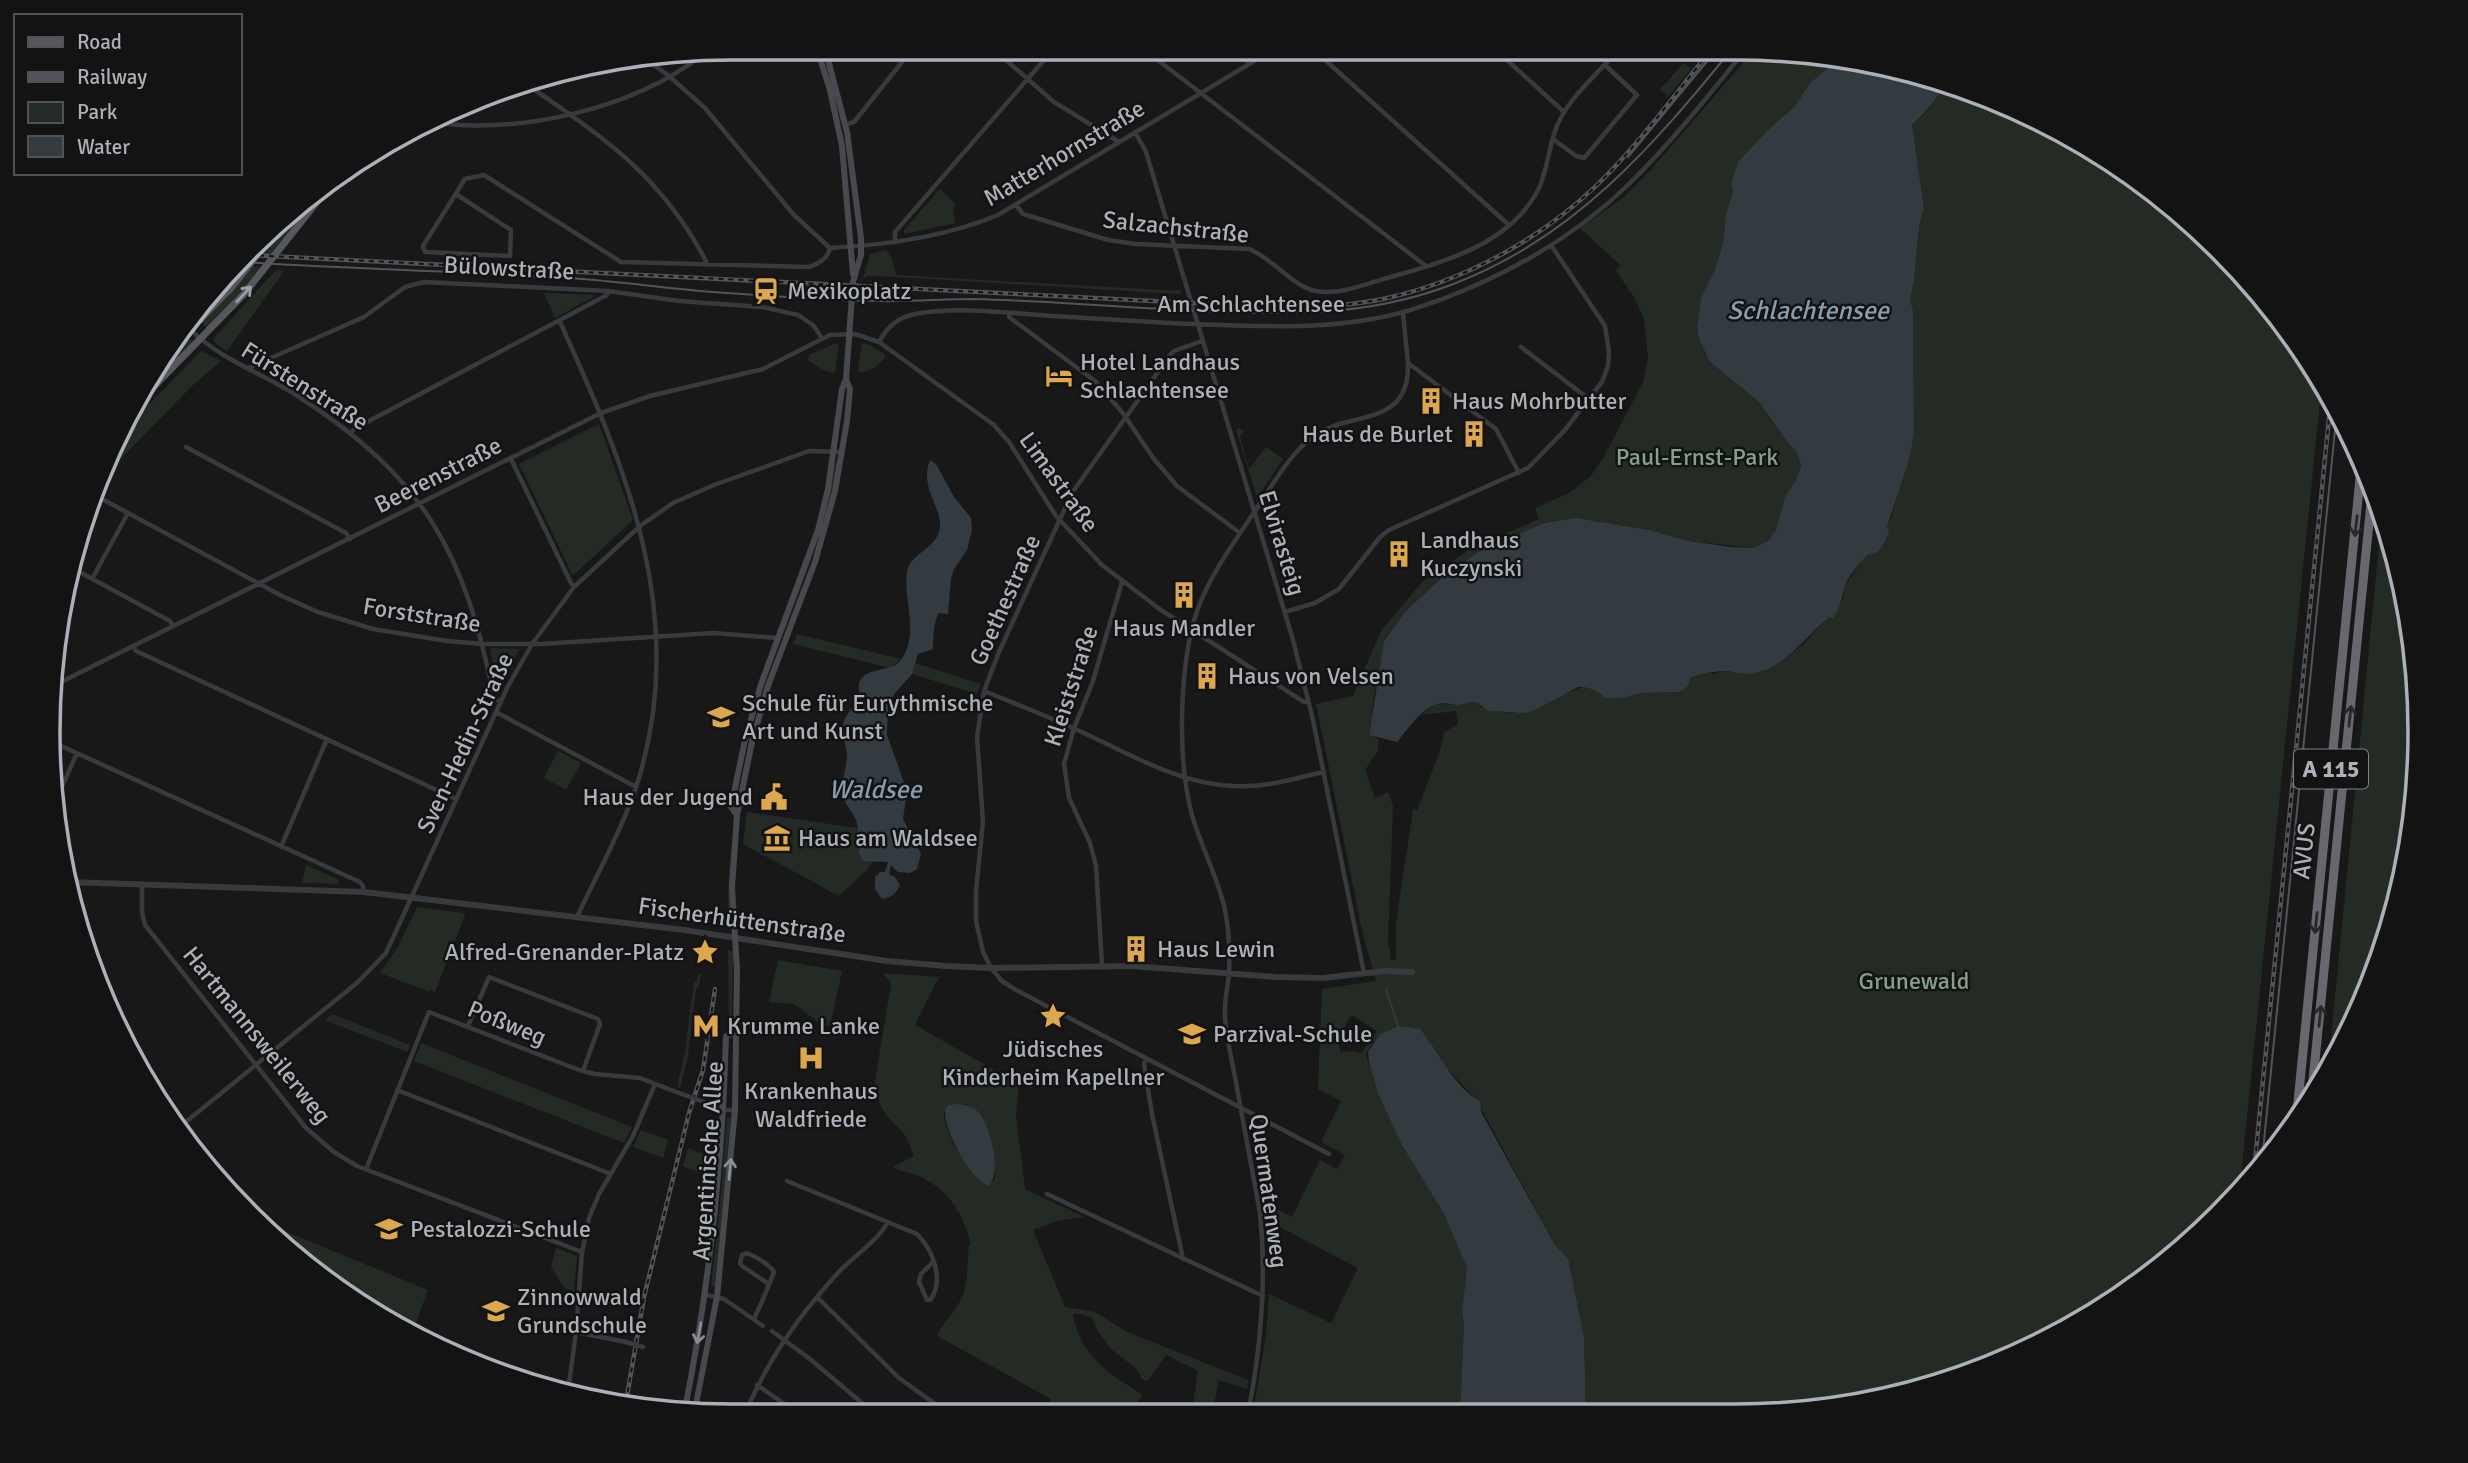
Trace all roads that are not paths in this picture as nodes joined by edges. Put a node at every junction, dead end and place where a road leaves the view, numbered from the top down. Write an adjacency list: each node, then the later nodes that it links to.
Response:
1 (820, 60): 35 (main road)
2 (829, 60): 24 (main road)
3 (904, 60): 24 (street)
4 (1006, 60): 18 (street)
5 (1044, 60): 18 (street)
6 (1158, 60): 20 (street)
7 (1245, 60): 14 (street)
8 (1254, 60): 14 (street, Matterhornstraße)
9 (1325, 60): 31 (street)
10 (1507, 60): 21 (street)
11 (1609, 60): 16 (street, Salzachstraße)
12 (1737, 60): 33 (street, Am Schlachtensee)
13 (693, 61): 17 (street)
14 (1249, 63): 20 (street, Matterhornstraße)
15 (653, 64): 17 (street)
16 (1605, 65): 21 (street, Salzachstraße); 26 (street)
17 (669, 76): 22 (street); 37 (street)
18 (1028, 80): 27 (street); 32 (street)
19 (534, 89): 22 (street)
20 (1200, 93): 25 (street, Matterhornstraße); 40 (street)
21 (1564, 112): 26 (street, Salzachstraße)
22 (570, 114): 23 (street); 39 (street)
23 (447, 123)
24 (845, 125): 34 (main road)
25 (1135, 132): 27 (street, Matterhornstraße); 36 (street, Elvirasteig)
26 (1552, 139): 31 (street, Salzachstraße)
27 (1119, 142): 30 (street, Matterhornstraße)
28 (456, 194): 28 (street); 39 (street)
29 (317, 202): 51 (main road, one-way to 29)
30 (1016, 205): 32 (street, Matterhornstraße); 36 (street, Salzachstraße)
31 (1509, 225): 40 (street, Salzachstraße)
32 (895, 242): 34 (street, Matterhornstraße)
33 (1551, 245): 45 (street, Am Schlachtensee); 58 (street)
34 (861, 246): 35 (street, Matterhornstraße); 41 (main road)
35 (851, 247): 37 (street, Matterhornstraße); 41 (main road)
36 (1173, 247): 40 (street, Salzachstraße); 47 (street, Elvirasteig)
37 (830, 248): 39 (street)
38 (256, 256): 43 (main road)
39 (706, 265)
40 (1427, 267)
41 (854, 278): 49 (main road, Argentinische Allee)
42 (608, 291): 46 (street); 50 (street, Bülowstraße); 56 (street, Bülowstraße)
43 (206, 313)
44 (1009, 313): 47 (street, Am Schlachtensee); 53 (street, Am Schlachtensee); 60 (street)
45 (1403, 313): 47 (street, Am Schlachtensee); 55 (street)
46 (560, 322): 59 (street); 61 (street)
47 (1198, 325): 52 (street, Elvirasteig)
48 (192, 331): 51 (street, Fürstenstraße)
49 (849, 333): 50 (street, Beerenstraße); 53 (street, Limastraße); 63 (main road, Argentinische Allee)
50 (822, 338): 59 (street, Beerenstraße)
51 (200, 339): 56 (street, Fürstenstraße); 57 (main road)
52 (1202, 341): 60 (street, Goethestraße); 70 (street, Elvirasteig)
53 (879, 342): 72 (street, Limastraße)
54 (1521, 347): 58 (street)
55 (1408, 363): 65 (street); 70 (street, Quermatenweg)
56 (248, 368): 61 (street, Fürstenstraße)
57 (158, 382)
58 (1589, 399): 65 (street)
59 (601, 413): 64 (street, Beerenstraße); 73 (street)
60 (1126, 417): 72 (street, Goethestraße); 74 (street)
61 (351, 433): 68 (street, Fürstenstraße)
62 (186, 447): 75 (street)
63 (838, 452): 73 (street, Sven-Hedin-Straße); 85 (main road, Argentinische Allee); 103 (main road, Argentinische Allee)
64 (511, 458): 68 (street, Beerenstraße); 80 (street)
65 (1519, 473): 81 (street)
66 (2360, 481): 124 (highway, AVUS / A 115, one-way to 124)
67 (101, 499): 71 (street, Forststraße)
68 (422, 504): 75 (street, Beerenstraße); 86 (street, Fürstenstraße)
69 (2370, 508): 121 (highway, AVUS / A 115, one-way to 69)
70 (1255, 511): 74 (street, Quermatenweg); 81 (street, Elvirasteig)
71 (128, 513): 77 (street); 79 (street, Forststraße)
72 (1059, 520): 78 (street, Limastraße); 90 (street, Goethestraße)
73 (640, 526): 80 (street, Sven-Hedin-Straße); 84 (street)
74 (1240, 533): 83 (street, Quermatenweg)
75 (350, 539): 79 (street, Beerenstraße)
76 (79, 572): 77 (street)
77 (92, 579): 82 (street)
78 (1122, 582): 83 (street, Limastraße); 94 (street, Kleiststraße)
79 (260, 584): 82 (street, Beerenstraße); 86 (street, Forststraße)
80 (574, 587): 87 (street, Sven-Hedin-Straße)
81 (1285, 612): 91 (street, Elvirasteig)
82 (173, 626): 88 (street, Beerenstraße)
83 (1192, 629): 91 (street, Limastraße); 99 (street, Quermatenweg)
84 (657, 638): 85 (street, Forststraße); 87 (street, Forststraße); 101 (street)
85 (778, 638): 103 (main road, Argentinische Allee)
86 (484, 643): 87 (street, Forststraße); 92 (street, Fürstenstraße)
87 (532, 644): 92 (street, Sven-Hedin-Straße)
88 (133, 646): 89 (street, Beerenstraße); 95 (street)
89 (62, 682)
90 (984, 691): 94 (street); 112 (street, Goethestraße)
91 (1308, 701): 98 (street, Elvirasteig)
92 (500, 702): 93 (street, Sven-Hedin-Straße)
93 (496, 712): 101 (street); 102 (street, Sven-Hedin-Straße)
94 (1074, 729): 99 (street); 111 (street, Kleiststraße)
95 (327, 739): 102 (street); 104 (street)
96 (60, 746): 97 (street)
97 (77, 753): 100 (street); 104 (street)
98 (1323, 772): 99 (street); 115 (street, Elvirasteig)
99 (1187, 778): 113 (street, Quermatenweg)
100 (62, 786)
101 (636, 787): 109 (street)
102 (456, 799): 108 (street, Sven-Hedin-Straße)
103 (737, 815): 110 (main road, Argentinische Allee)
104 (281, 847): 107 (street)
105 (76, 881): 106 (street, Fischerhüttenstraße)
106 (142, 884): 107 (street, Fischerhüttenstraße); 119 (street, Hartmannsweilerweg)
107 (364, 892): 108 (street, Fischerhüttenstraße)
108 (412, 898): 109 (street, Fischerhüttenstraße); 119 (street, Sven-Hedin-Straße)
109 (578, 917): 110 (street, Fischerhüttenstraße)
110 (735, 938): 112 (street, Fischerhüttenstraße); 117 (main road, Argentinische Allee)
111 (1102, 965): 112 (street, Fischerhüttenstraße); 113 (street, Fischerhüttenstraße)
112 (991, 968): 118 (street)
113 (1229, 972): 115 (street, Fischerhüttenstraße); 125 (street, Quermatenweg)
114 (1412, 972): 115 (street, Fischerhüttenstraße)
115 (1364, 973)
116 (468, 1026): 120 (street, Poßweg); 120 (street); 123 (street, Poßweg)
117 (735, 1033): 126 (main road, Argentinische Allee); 127 (main road, Argentinische Allee)
118 (1146, 1059): 125 (street); 136 (street)
119 (256, 1065): 128 (street, Sven-Hedin-Straße); 130 (street, Hartmannsweilerweg)
120 (583, 1071): 122 (street, Poßweg)
121 (2314, 1075)
122 (655, 1084): 126 (street, Poßweg, bridge); 131 (street)
123 (397, 1090): 130 (street, Poßweg); 131 (street)
124 (2299, 1099)
125 (1241, 1108): 129 (street); 140 (street, Quermatenweg)
126 (724, 1110): 127 (street, Poßweg); 139 (main road, Argentinische Allee)
127 (735, 1110): 141 (main road, Argentinische Allee, one-way to 127)
128 (185, 1122)
129 (1329, 1154)
130 (366, 1169): 135 (street, Hartmannsweilerweg)
131 (611, 1174): 135 (street)
132 (787, 1181): 134 (street)
133 (1047, 1194): 136 (street)
134 (888, 1222): 137 (street); 142 (street)
135 (582, 1252): 146 (street)
136 (1183, 1259): 140 (street)
137 (933, 1262): 137 (street)
138 (769, 1284): 138 (street); 143 (street)
139 (706, 1295): 141 (street); 151 (main road, Argentinische Allee, one-way to 151)
140 (1263, 1296): 157 (street, Quermatenweg)
141 (717, 1297): 143 (street); 152 (main road, Argentinische Allee)
142 (817, 1297): 147 (street); 156 (street)
143 (754, 1320): 144 (street)
144 (763, 1325)
145 (772, 1331): 147 (street)
146 (576, 1332): 148 (street, bridge); 149 (street)
147 (784, 1339): 150 (street); 155 (street)
148 (643, 1347)
149 (569, 1384)
150 (757, 1385): 153 (street); 154 (street)
151 (686, 1402)
152 (696, 1402)
153 (749, 1404)
154 (785, 1404)
155 (863, 1404)
156 (935, 1404)
157 (1250, 1404)

